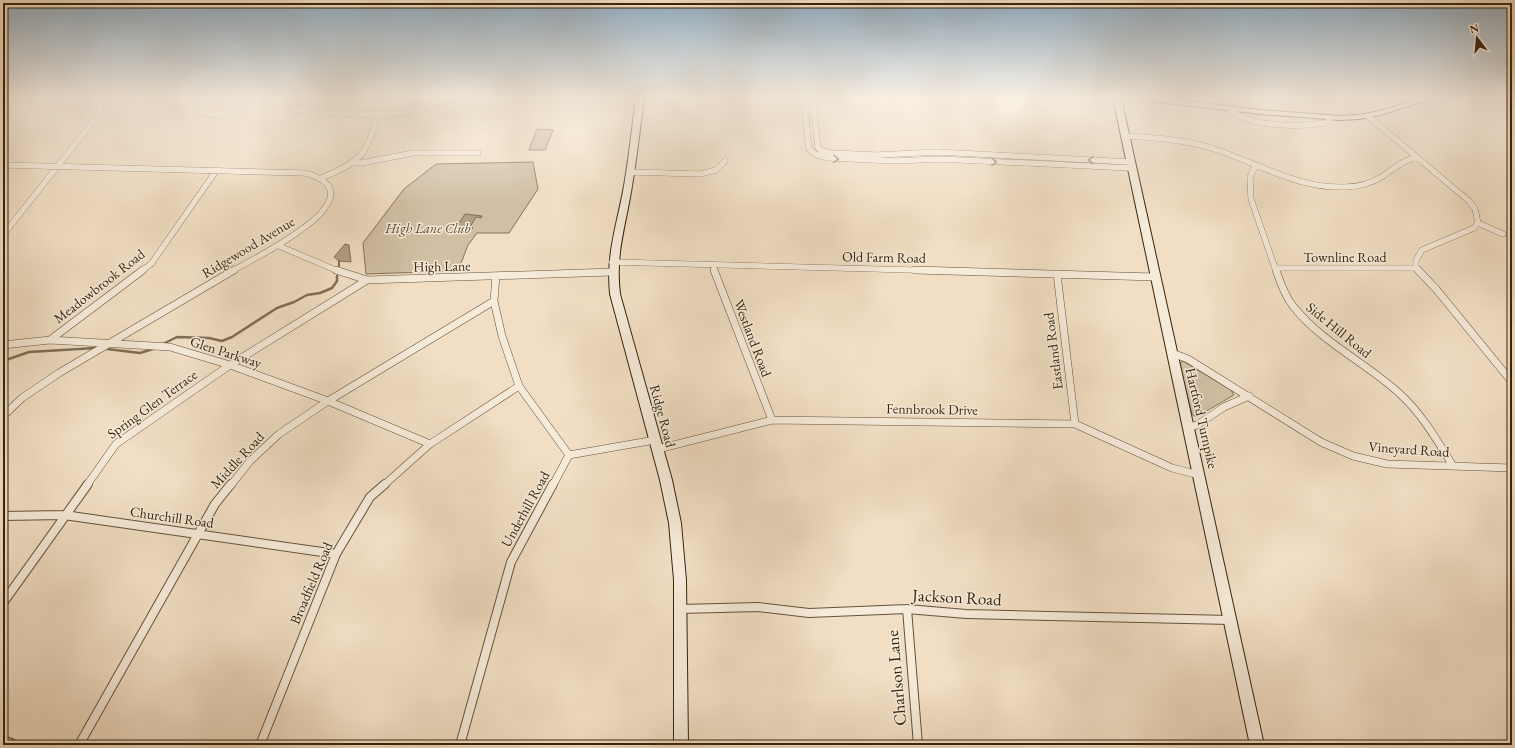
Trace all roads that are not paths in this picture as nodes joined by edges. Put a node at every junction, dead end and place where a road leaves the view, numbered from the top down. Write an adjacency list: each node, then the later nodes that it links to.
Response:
1 (84, 133): 21 (street)
2 (372, 133): 17 (street)
3 (635, 133): 23 (main road, Ridge Road)
4 (807, 133): 11 (street)
5 (815, 133): 11 (street)
6 (1123, 133): 8 (main road, Hartford Turnpike)
7 (1388, 133): 13 (street)
8 (1124, 136): 19 (main road, Hartford Turnpike); 20 (street)
9 (928, 152): 11 (street); 12 (street); 14 (street)
10 (478, 153): 17 (street)
11 (820, 153): 14 (street, one-way to 14)
12 (966, 154): 16 (street); 19 (street, one-way to 12)
13 (1417, 157): 20 (street); 25 (street)
14 (928, 159): 16 (street)
15 (725, 161): 23 (street)
16 (968, 161): 19 (street, one-way to 19)
17 (353, 163): 24 (street)
18 (3, 165): 21 (street)
19 (1130, 165): 35 (main road, Hartford Turnpike)
20 (1256, 165): 31 (street, Side Hill Road)
21 (59, 166): 22 (street); 27 (street)
22 (216, 171): 24 (street); 38 (street, Meadowbrook Road)
23 (630, 172): 30 (main road, Ridge Road)
24 (321, 178): 28 (street, Ridgewood Avenue)
25 (1478, 223): 26 (street); 32 (street)
26 (1503, 234)
27 (3, 235)
28 (279, 246): 36 (street, High Lane); 39 (street, Ridgewood Avenue)
29 (712, 264): 30 (street, Old Farm Road); 33 (street, Old Farm Road); 48 (street, Westland Road)
30 (612, 267): 34 (street, High Lane); 52 (main road, Ridge Road)
31 (1275, 268): 32 (street, Townline Road); 54 (street, Side Hill Road)
32 (1416, 268): 43 (street)
33 (1057, 274): 35 (street, Old Farm Road); 49 (street, Eastland Road)
34 (496, 276): 36 (street, High Lane); 37 (street)
35 (1155, 277): 41 (main road, Hartford Turnpike)
36 (367, 280): 42 (street, Spring Glen Terrace)
37 (494, 301): 44 (street); 46 (street, Middle Road)
38 (50, 340): 39 (street, Glen Parkway); 40 (street, Glen Parkway)
39 (109, 343): 42 (street, Glen Parkway); 47 (street, Ridgewood Avenue)
40 (3, 345)
41 (1172, 353): 45 (street, Vineyard Road); 50 (main road, Hartford Turnpike)
42 (230, 365): 46 (street, Glen Parkway); 57 (street, Spring Glen Terrace)
43 (1512, 382)
44 (519, 386): 51 (street, Broadfield Road); 53 (street)
45 (1249, 396): 50 (street); 54 (street, Vineyard Road)
46 (328, 401): 51 (street, Glen Parkway); 59 (street, Middle Road)
47 (3, 416)
48 (772, 420): 49 (street, Fennbrook Drive); 52 (street, Fennbrook Drive)
49 (1075, 424): 56 (street, Fennbrook Drive)
50 (1189, 427): 56 (main road, Hartford Turnpike)
51 (430, 444): 60 (street, Broadfield Road)
52 (656, 445): 53 (street, Fennbrook Drive); 62 (main road, Ridge Road)
53 (569, 455): 69 (street, Underhill Road)
54 (1453, 466): 55 (street, Vineyard Road)
55 (1512, 468)
56 (1199, 475): 64 (main road, Hartford Turnpike)
57 (64, 515): 58 (street, Churchill Road); 59 (street, Churchill Road); 61 (street, Spring Glen Terrace)
58 (3, 516)
59 (198, 534): 60 (street, Churchill Road); 67 (street, Middle Road)
60 (336, 554): 68 (street, Broadfield Road)
61 (3, 603)
62 (681, 609): 63 (street, Jackson Road); 70 (main road, Ridge Road)
63 (906, 609): 64 (street, Jackson Road); 71 (street, Charlson Lane)
64 (1231, 620): 72 (main road, Hartford Turnpike)
65 (3, 743): 66 (main road)
66 (9, 745)
67 (79, 745)
68 (260, 745)
69 (460, 745)
70 (681, 745)
71 (918, 745)
72 (1257, 745)

